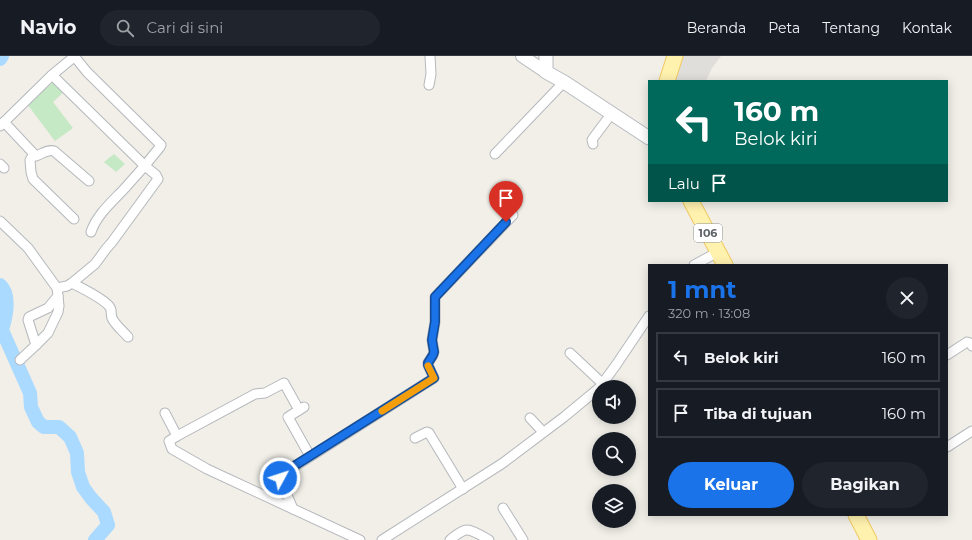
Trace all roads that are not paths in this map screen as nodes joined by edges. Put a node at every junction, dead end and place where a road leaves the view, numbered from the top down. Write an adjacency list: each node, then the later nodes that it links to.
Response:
1 (74, 56): 7 (street); 17 (street)
2 (430, 56): 10 (street)
3 (522, 56): 6 (street)
4 (546, 56): 6 (main road)
5 (675, 56): 8 (main road)
6 (546, 72): 9 (main road)
7 (52, 75): 12 (street); 17 (street)
8 (667, 80)
9 (564, 82): 11 (main road); 16 (street)
10 (429, 86)
11 (612, 113): 13 (main road); 14 (street)
12 (2, 124): 15 (street)
13 (648, 137)
14 (593, 144)
15 (34, 154): 18 (street); 21 (street)
16 (495, 154)
17 (145, 166): 23 (street); 26 (street)
18 (89, 181)
19 (692, 202): 24 (main road, 106)
20 (513, 215): 45 (street)
21 (74, 219)
22 (0, 221): 27 (street)
23 (91, 232)
24 (722, 258): 25 (street)
25 (698, 264)
26 (72, 283): 27 (street); 29 (street)
27 (58, 292): 30 (street); 30 (street)
28 (648, 317): 36 (street)
29 (128, 337)
30 (36, 344): 34 (street)
31 (972, 346): 33 (street)
32 (570, 353): 35 (street)
33 (948, 354)
34 (20, 360)
35 (595, 380)
36 (604, 380)
37 (592, 393): 41 (street)
38 (165, 413): 42 (street)
39 (530, 418): 41 (street)
40 (972, 431): 44 (street)
41 (543, 432): 46 (street)
42 (176, 436): 45 (street); 48 (street)
43 (415, 438): 46 (street)
44 (948, 446)
45 (310, 456): 48 (street)
46 (463, 488): 51 (street)
47 (503, 508): 54 (street)
48 (293, 509): 50 (street)
49 (857, 516): 55 (main road)
50 (360, 540)
51 (382, 540)
52 (450, 540): 53 (street)
53 (489, 540)
54 (523, 540)
55 (869, 540)

